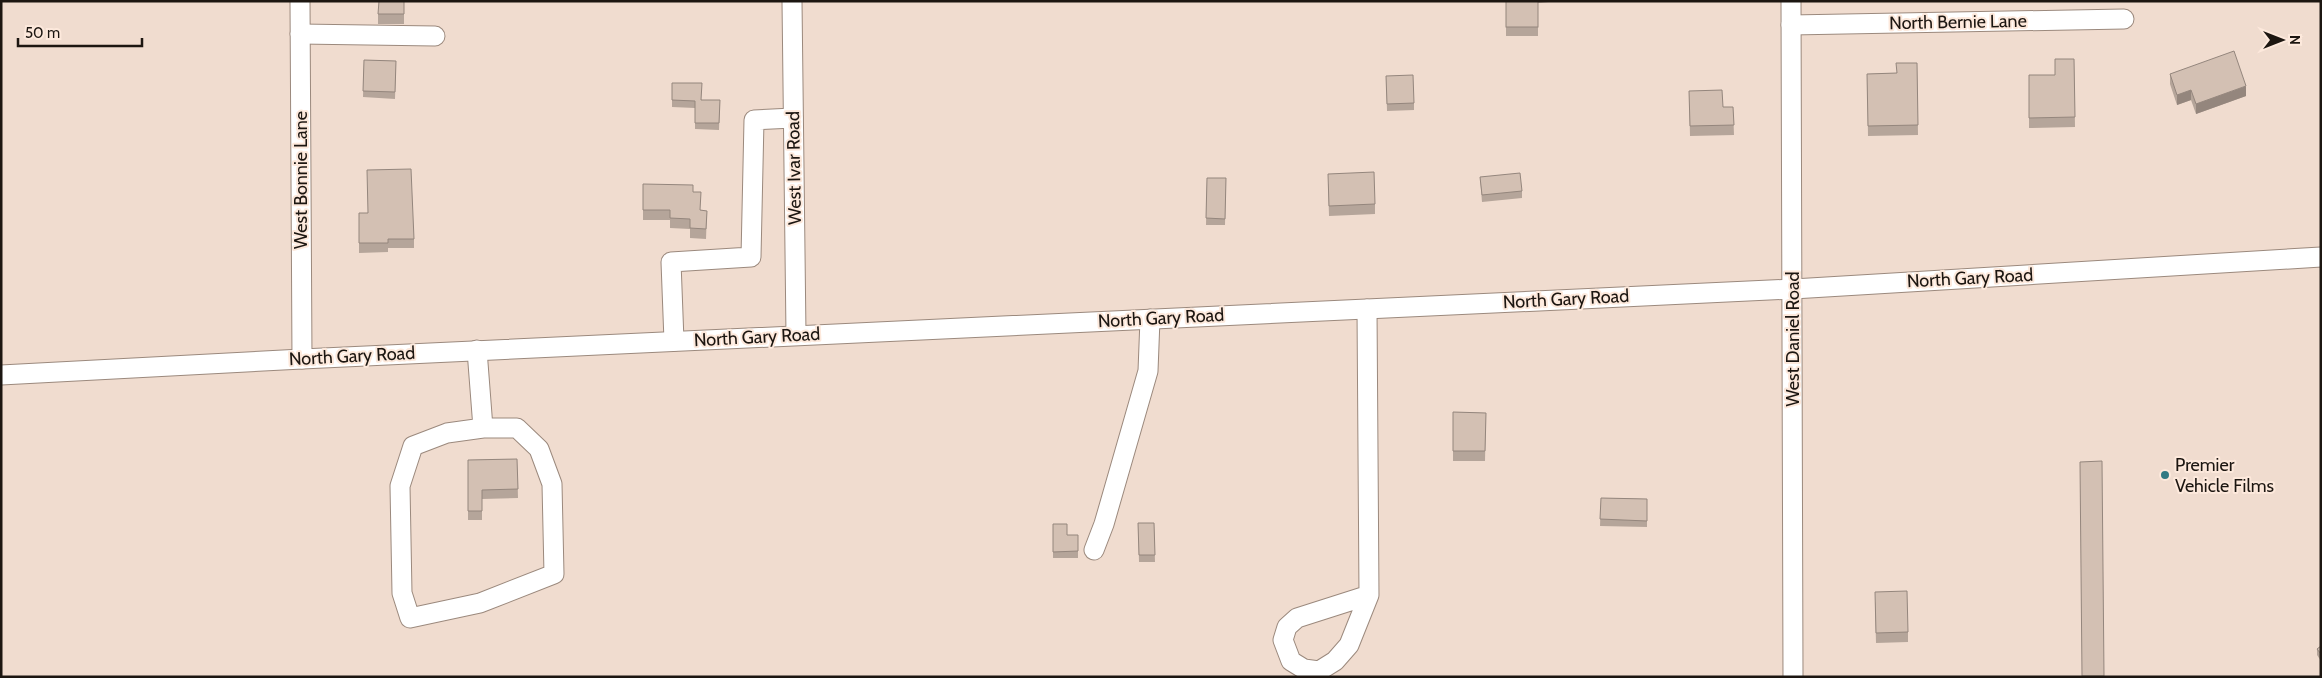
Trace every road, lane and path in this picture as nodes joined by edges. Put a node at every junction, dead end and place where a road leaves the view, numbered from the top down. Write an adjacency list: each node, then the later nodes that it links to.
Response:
1 (300, 1): 6 (street, West Bonnie Lane)
2 (792, 1): 8 (street, West Ivar Road)
3 (1791, 1): 5 (street, West Daniel Road)
4 (2124, 19): 5 (street, North Bernie Lane)
5 (1791, 25): 10 (street, West Daniel Road)
6 (300, 34): 7 (street); 16 (street, West Bonnie Lane)
7 (435, 36)
8 (793, 118): 13 (street, West Ivar Road); 14 (street)
9 (2321, 257): 10 (street, North Gary Road)
10 (1793, 289): 11 (street, North Gary Road); 21 (street, West Daniel Road)
11 (1367, 309): 12 (street, North Gary Road); 20 (street)
12 (1150, 318): 13 (street, North Gary Road); 19 (street)
13 (796, 335): 14 (street, North Gary Road)
14 (674, 341): 15 (street, North Gary Road)
15 (477, 350): 16 (street, North Gary Road); 18 (street)
16 (302, 359): 17 (street, North Gary Road)
17 (1, 375)
18 (483, 428): 18 (street)
19 (1094, 550)
20 (1369, 595): 20 (street)
21 (1793, 677)

